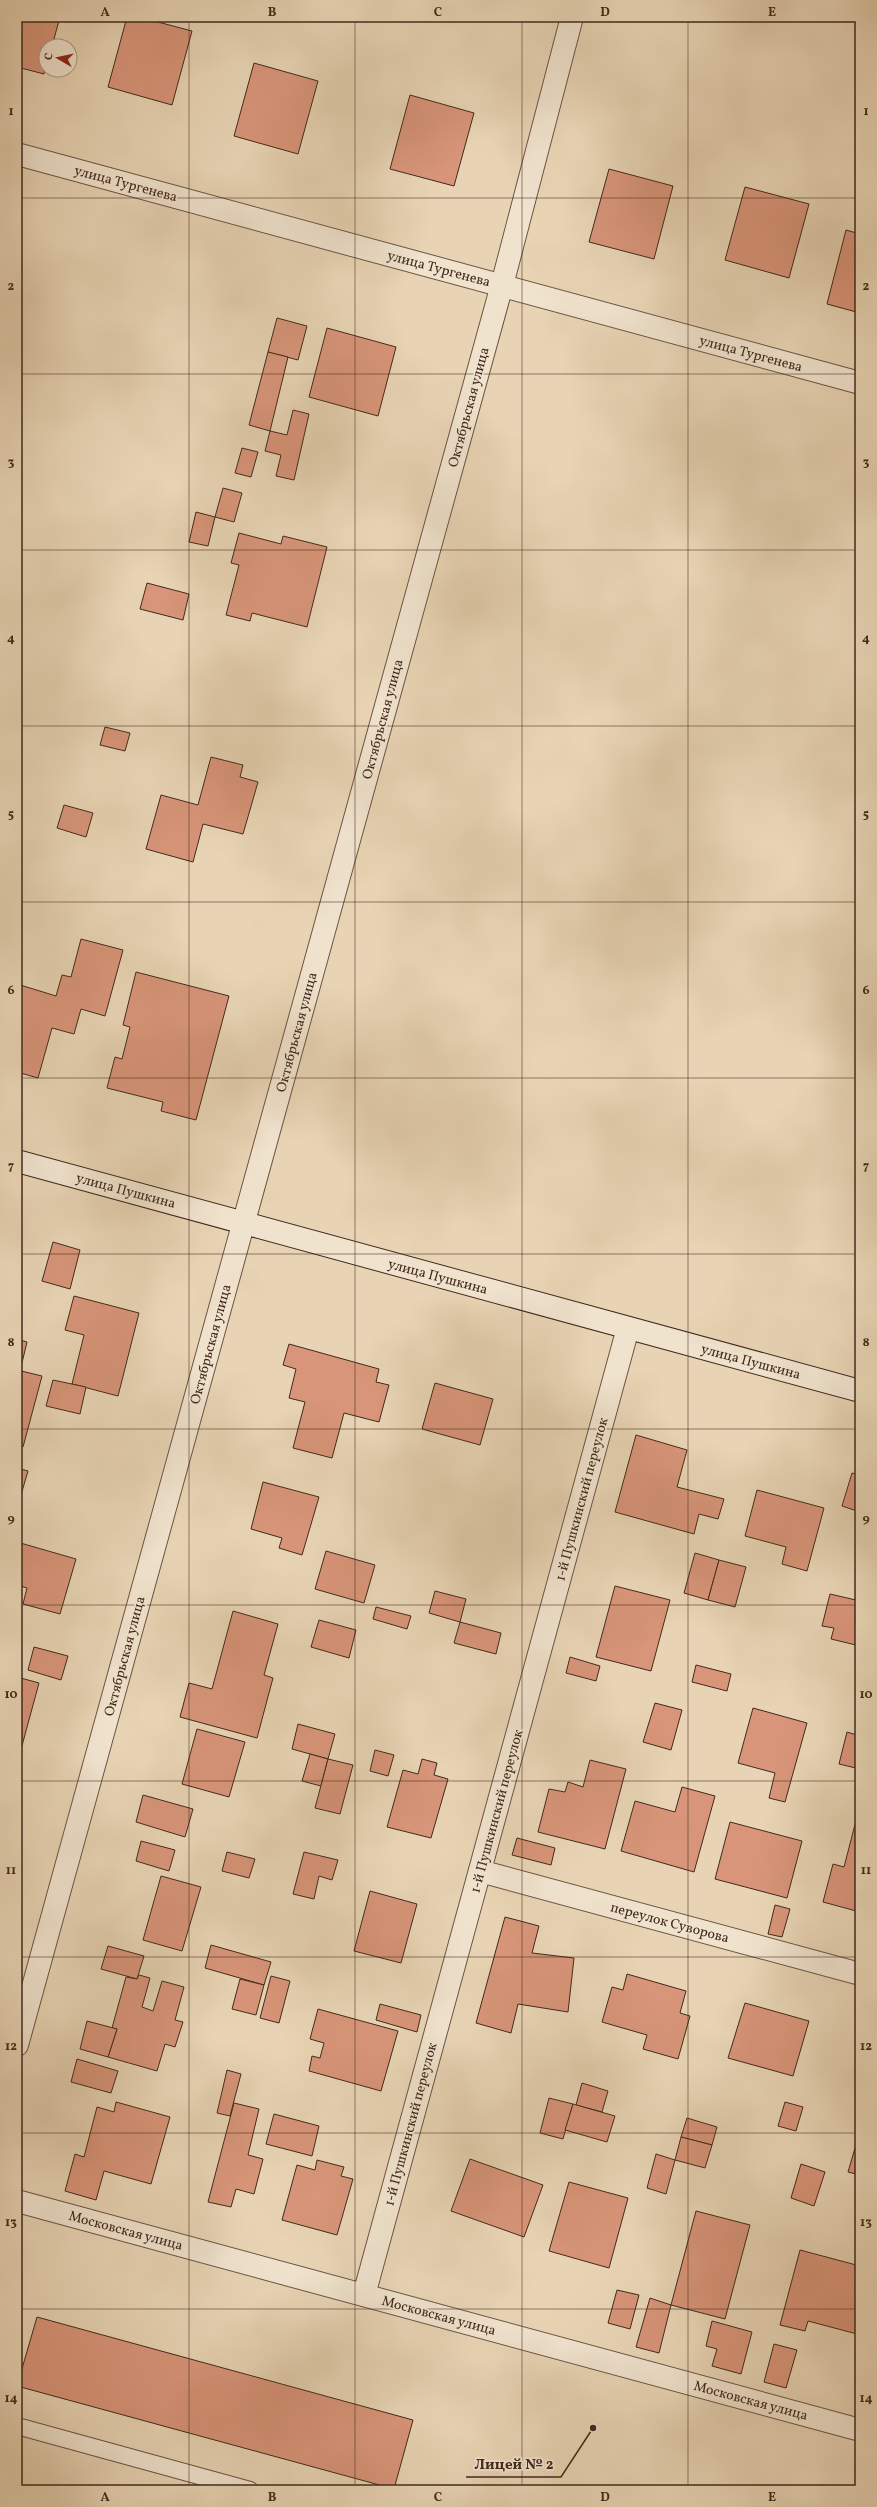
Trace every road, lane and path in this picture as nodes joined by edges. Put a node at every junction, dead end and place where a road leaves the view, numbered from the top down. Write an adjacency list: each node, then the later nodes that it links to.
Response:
1 (572, 17): 3 (street, Октябрьская улица)
2 (17, 154): 3 (street, улица Тургенева)
3 (502, 285): 4 (street, улица Тургенева); 6 (street, Октябрьская улица)
4 (860, 383)
5 (17, 1161): 6 (street, улица Пушкина)
6 (244, 1223): 7 (street, улица Пушкина); 11 (street, Октябрьская улица)
7 (628, 1328): 8 (street, улица Пушкина); 9 (street, 1-й Пушкинский переулок)
8 (860, 1391)
9 (480, 1871): 10 (street, переулок Суворова); 13 (street, 1-й Пушкинский переулок)
10 (860, 1974)
11 (17, 2045)
12 (17, 2200): 13 (street, Московская улица)
13 (364, 2295): 15 (street, Московская улица)
14 (17, 2426): 16 (lane)
15 (860, 2430)
16 (250, 2490)

